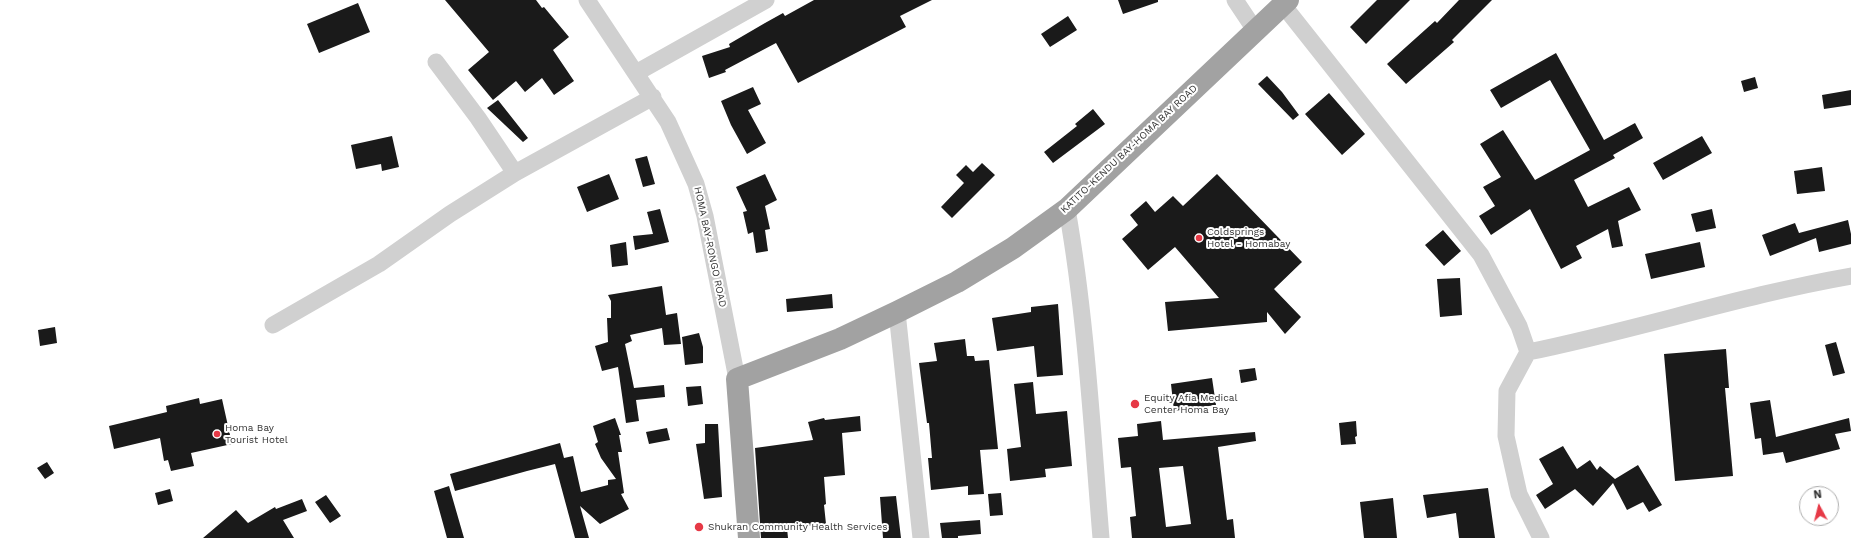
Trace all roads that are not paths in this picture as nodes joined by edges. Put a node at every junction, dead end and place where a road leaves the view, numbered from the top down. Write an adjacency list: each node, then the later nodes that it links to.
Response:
1 (587, 0): 7 (street, HOMA BAY-RONGO ROAD)
2 (766, 0): 7 (street)
3 (1235, 0): 5 (street)
4 (1286, 2): 5 (highway, KATITO-KENDU BAY-HOMA BAY ROAD); 14 (street)
5 (1255, 30): 10 (highway, KATITO-KENDU BAY-HOMA BAY ROAD)
6 (436, 62): 9 (street)
7 (636, 73): 8 (street, HOMA BAY-RONGO ROAD)
8 (654, 97): 9 (street); 15 (street, HOMA BAY-RONGO ROAD)
9 (515, 172): 13 (street)
10 (1066, 209): 12 (highway, KATITO-KENDU BAY-HOMA BAY ROAD); 18 (street)
11 (1851, 276): 14 (street)
12 (897, 312): 15 (highway, KATITO-KENDU BAY-HOMA BAY ROAD); 17 (street)
13 (272, 326)
14 (1528, 352): 19 (street)
15 (737, 379): 16 (highway)
16 (749, 538)
17 (921, 538)
18 (1101, 538)
19 (1541, 538)

